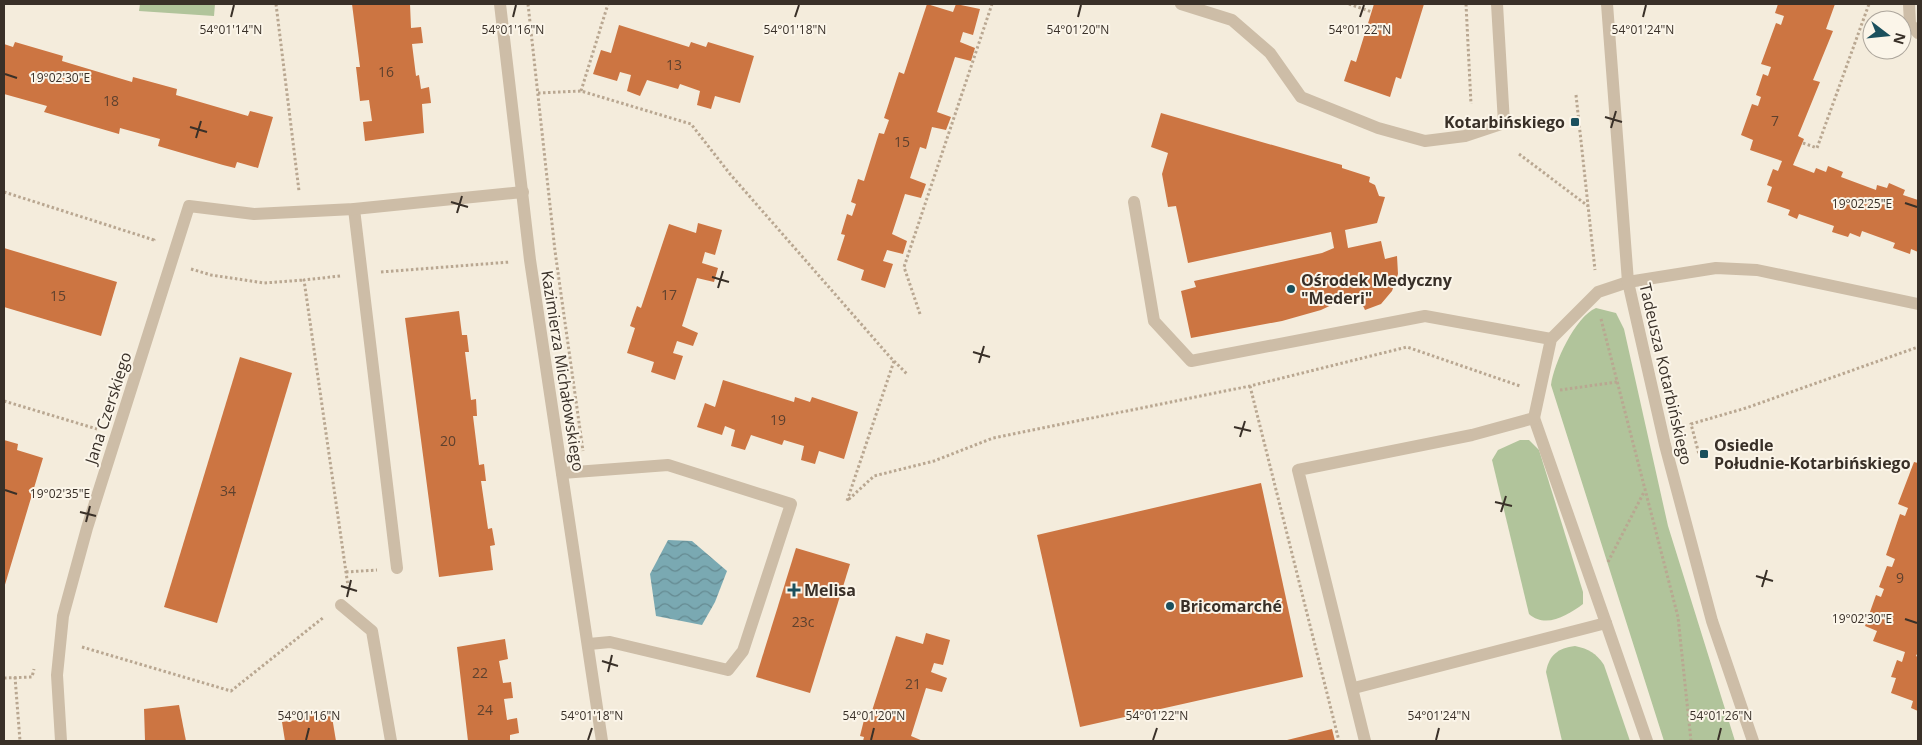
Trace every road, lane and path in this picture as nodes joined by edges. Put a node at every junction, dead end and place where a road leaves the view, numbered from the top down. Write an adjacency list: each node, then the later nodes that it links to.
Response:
1 (276, 4): 25 (path)
2 (500, 4): 21 (street, Kazimierza Michałowskiego)
3 (528, 4): 16 (path)
4 (608, 4): 15 (path)
5 (992, 4): 29 (path)
6 (1181, 4): 9 (street)
7 (1349, 4): 13 (path)
8 (1466, 4): 18 (path)
9 (1497, 4)
10 (1606, 4): 26 (street, Tadeusza Kotarbińskiego)
11 (1869, 4): 19 (path)
12 (1909, 4): 14 (street)
13 (1372, 12)
14 (1918, 33)
15 (581, 91): 16 (path); 32 (path)
16 (538, 93): 41 (path)
17 (1576, 95): 23 (path)
18 (1471, 104)
19 (1803, 143)
20 (1519, 154): 23 (path)
21 (523, 192): 24 (street); 42 (street, Kazimierza Michałowskiego)
22 (1134, 202): 30 (street)
23 (1588, 206): 27 (path)
24 (354, 208): 25 (street); 44 (street)
25 (301, 212): 49 (street, Jana Czerskiego)
26 (1628, 282): 27 (street); 28 (street); 63 (street, Tadeusza Kotarbińskiego)
27 (1598, 292): 30 (street); 34 (path)
28 (1918, 304)
29 (920, 314)
30 (1551, 340): 36 (street)
31 (1918, 347): 40 (path)
32 (894, 361): 33 (path); 35 (path)
33 (908, 375)
34 (1617, 382): 36 (path); 43 (path)
35 (1250, 386): 36 (path); 59 (path)
36 (1540, 393): 38 (street)
37 (4, 401): 39 (path)
38 (1534, 418): 46 (street); 54 (street)
39 (100, 430)
40 (1700, 458)
41 (586, 472): 42 (street); 50 (street)
42 (562, 473): 50 (street, Kazimierza Michałowskiego)
43 (1644, 492): 46 (path); 62 (path)
44 (397, 568): 45 (path)
45 (346, 572)
46 (1594, 588): 48 (street)
47 (341, 605): 49 (path); 57 (street)
48 (1606, 623): 54 (street); 61 (street)
49 (61, 641): 56 (street, Jana Czerskiego)
50 (589, 644): 58 (street, Kazimierza Michałowskiego)
51 (36, 661): 52 (path)
52 (16, 677): 53 (path); 55 (path)
53 (4, 678)
54 (1354, 688): 60 (street)
55 (20, 741)
56 (61, 741)
57 (391, 741)
58 (602, 741)
59 (1338, 741)
60 (1365, 741)
61 (1647, 741)
62 (1691, 741)
63 (1753, 741)

